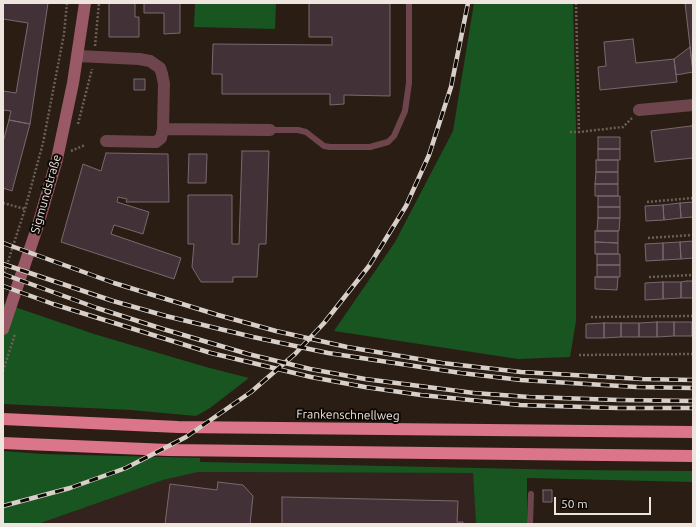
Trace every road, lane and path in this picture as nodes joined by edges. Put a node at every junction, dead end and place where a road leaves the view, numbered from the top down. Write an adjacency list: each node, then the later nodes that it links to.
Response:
1 (67, 3): 20 (path)
2 (85, 3): 7 (main road, Sigmundstraße)
3 (99, 3): 6 (path)
4 (409, 3): 11 (lane)
5 (576, 3): 13 (path)
6 (96, 36)
7 (78, 56): 10 (street); 28 (main road, Sigmundstraße)
8 (693, 105): 9 (street)
9 (639, 110): 13 (path)
10 (163, 129): 11 (street); 14 (street)
11 (270, 130)
12 (570, 132): 13 (path)
13 (579, 132)
14 (106, 142)
15 (85, 145): 16 (path)
16 (71, 151)
17 (693, 198): 18 (path)
18 (647, 202)
19 (3, 203): 20 (path)
20 (25, 209): 24 (path)
21 (693, 236): 22 (path)
22 (648, 238)
23 (693, 276): 25 (path)
24 (3, 277)
25 (649, 277)
26 (693, 316): 27 (path)
27 (591, 317)
28 (3, 329)
29 (693, 354): 30 (path)
30 (579, 355)
31 (3, 419): 32 (highway, Frankenschnellweg)
32 (693, 432)
33 (3, 443): 34 (highway)
34 (693, 456)
35 (531, 494): 36 (lane)
36 (530, 524)

